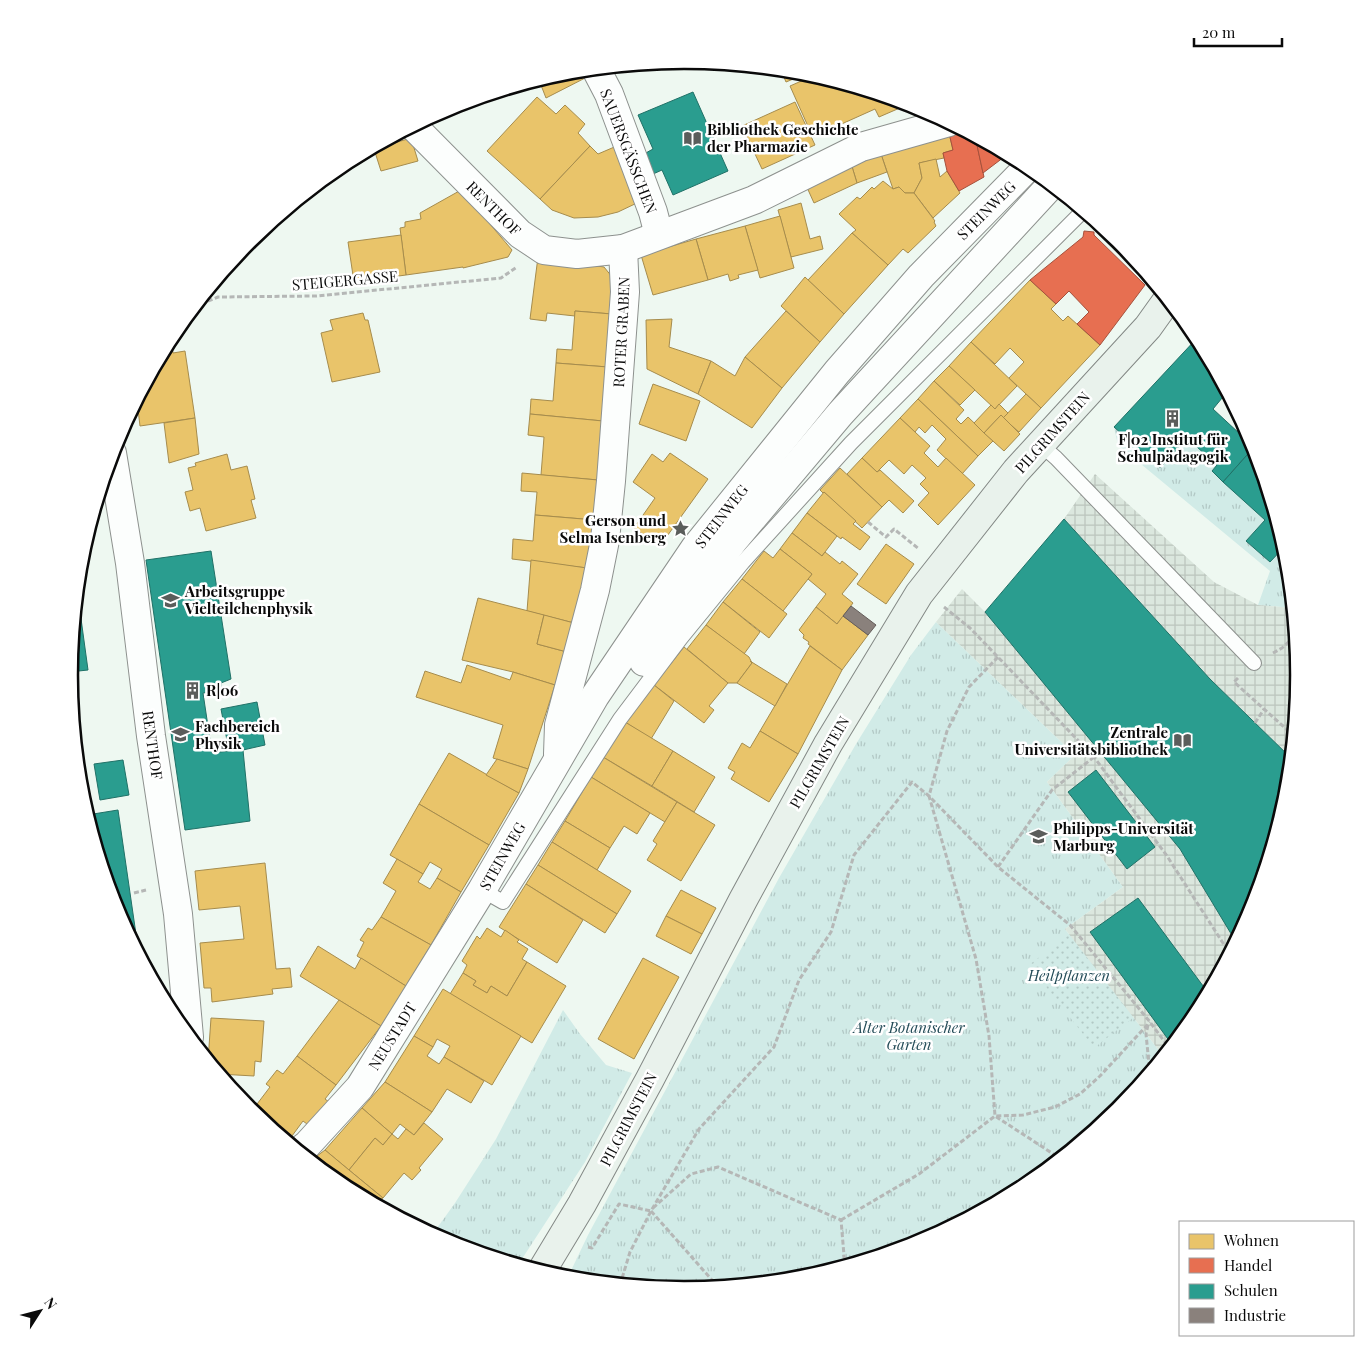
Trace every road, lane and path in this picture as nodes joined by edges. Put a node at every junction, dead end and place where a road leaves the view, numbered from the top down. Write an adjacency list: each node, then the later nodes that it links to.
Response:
1 (599, 75): 7 (street, SAUERSGÄSSCHEN)
2 (939, 125): 7 (street)
3 (417, 130): 8 (street, RENTHOF)
4 (1023, 172): 23 (street, STEINWEG)
5 (1047, 189): 18 (street)
6 (1079, 215): 26 (lane)
7 (659, 235): 8 (street)
8 (623, 249): 23 (street, ROTER GRABEN)
9 (500, 278): 10 (path, STEIGERGASSE)
10 (206, 303)
11 (1164, 304): 12 (main road, PILGRIMSTEIN)
12 (1041, 445): 19 (lane); 39 (main road, PILGRIMSTEIN)
13 (114, 469): 29 (street, RENTHOF)
14 (868, 522): 15 (path)
15 (909, 541)
16 (938, 602): 17 (path)
17 (998, 658): 22 (path); 24 (path)
18 (644, 662)
19 (1254, 662)
20 (1264, 709): 21 (path)
21 (1255, 724)
22 (1094, 757): 25 (path); 27 (path)
23 (557, 760): 26 (street, STEINWEG)
24 (929, 796): 25 (path); 32 (path); 35 (path)
25 (998, 867): 28 (path)
26 (476, 900): 33 (street, NEUSTADT)
27 (1227, 949)
28 (1149, 1023): 30 (path); 31 (path); 32 (path)
29 (188, 1024)
30 (1166, 1045)
31 (1149, 1066)
32 (995, 1116): 34 (path); 36 (path)
33 (303, 1148)
34 (1056, 1156)
35 (651, 1211): 36 (path); 37 (path); 40 (path); 41 (path)
36 (841, 1220): 38 (path)
37 (583, 1244)
38 (845, 1261)
39 (544, 1266)
40 (622, 1279)
41 (713, 1281)

